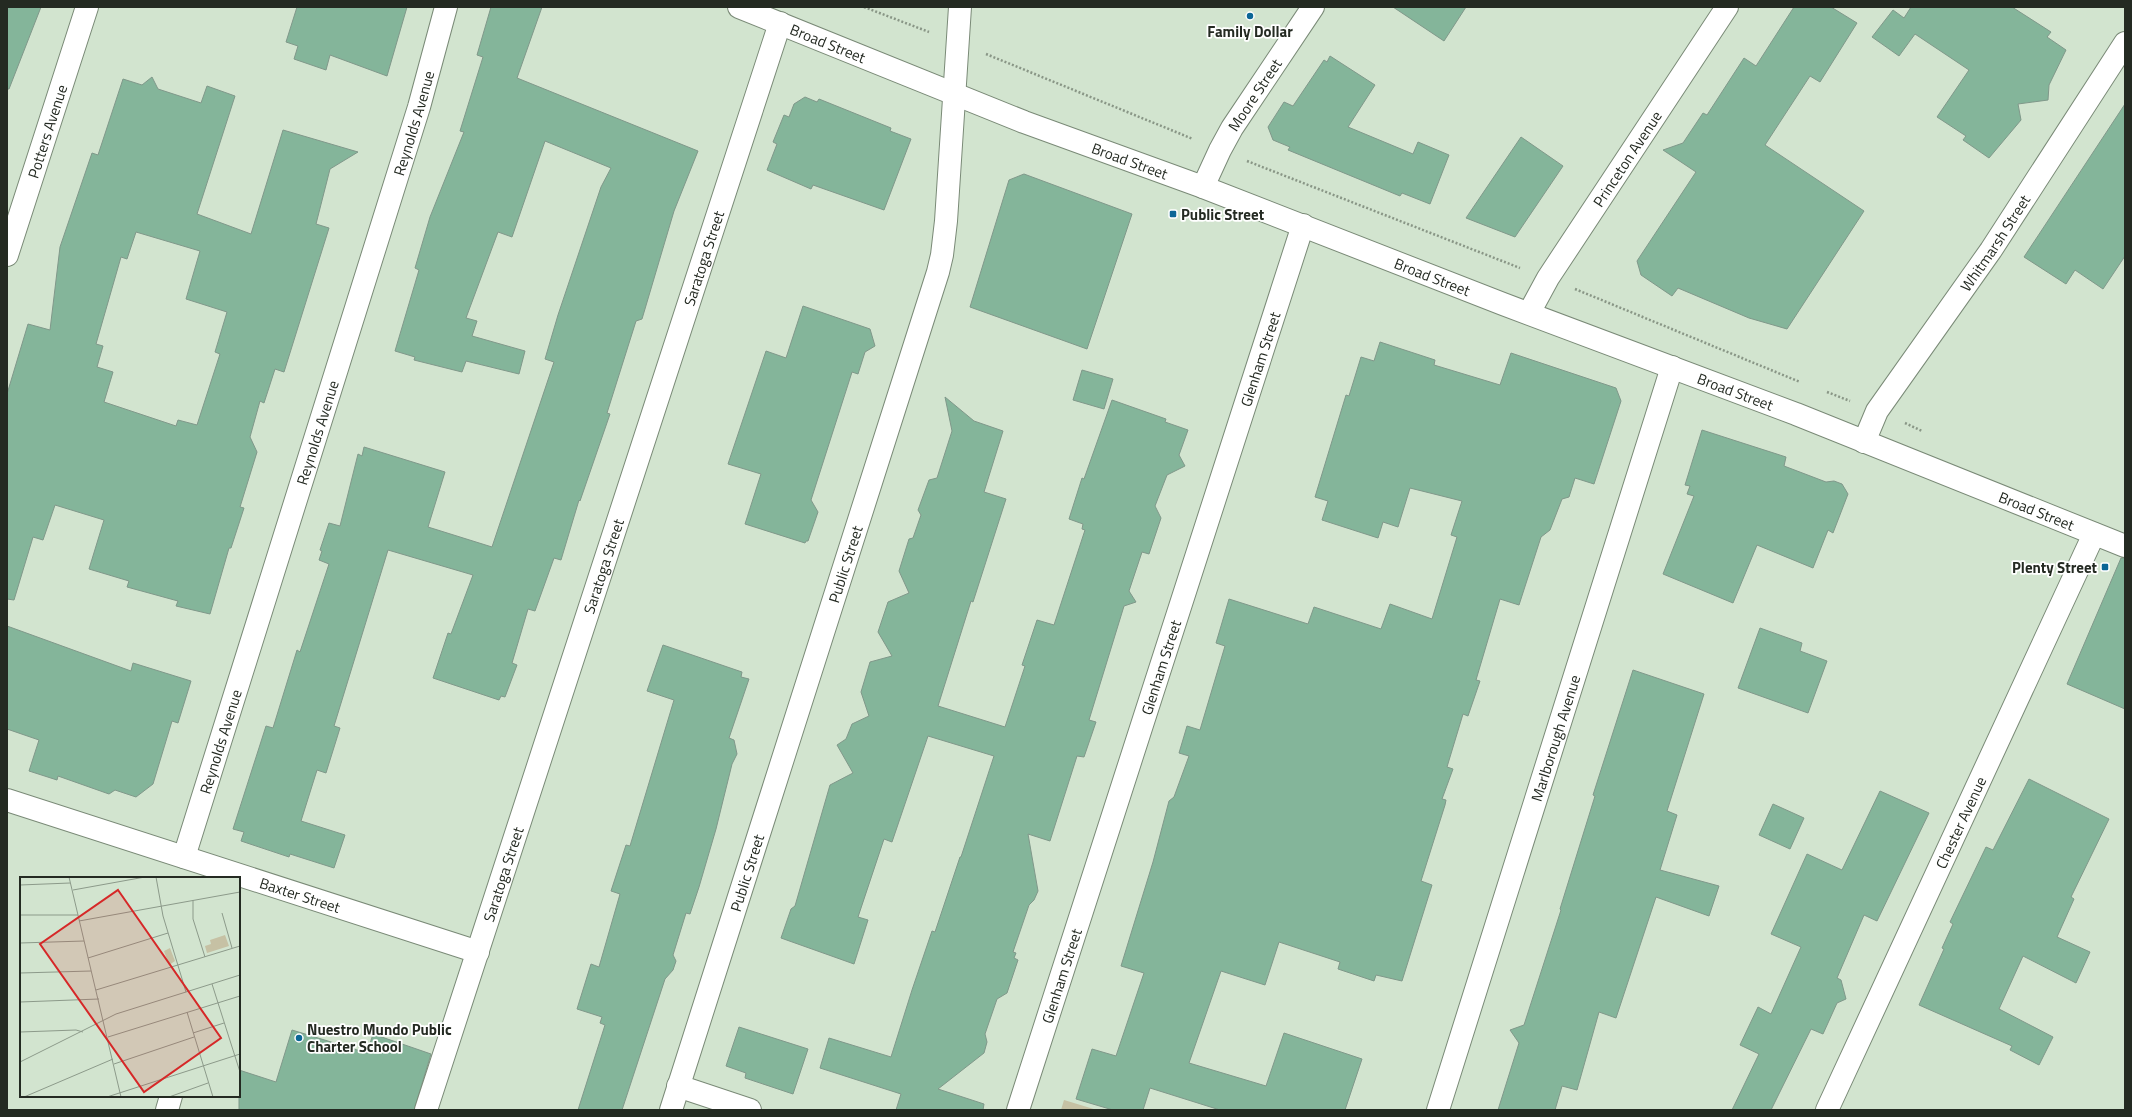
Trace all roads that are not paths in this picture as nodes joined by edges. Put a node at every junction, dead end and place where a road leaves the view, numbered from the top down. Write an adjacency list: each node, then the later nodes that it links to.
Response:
1 (87, 7): 12 (street, Potters Avenue)
2 (446, 7): 19 (street, Reynolds Avenue)
3 (739, 7): 7 (street, Broad Street)
4 (960, 7): 9 (street, Public Street)
5 (1313, 7): 10 (street, Moore Street)
6 (1727, 7): 13 (street, Princeton Avenue)
7 (780, 23): 9 (street, Broad Street); 22 (street, Saratoga Street)
8 (2125, 43): 15 (street, Whitmarsh Street)
9 (955, 94): 10 (street, Broad Street); 23 (street, Public Street)
10 (1203, 187): 11 (street, Broad Street)
11 (1303, 225): 13 (street, Broad Street); 29 (street, Glenham Street)
12 (7, 255)
13 (1529, 313): 14 (street, Broad Street)
14 (1672, 367): 15 (street, Broad Street); 30 (street, Marlborough Avenue)
15 (1864, 442): 16 (street, Broad Street)
16 (2094, 534): 17 (street, Broad Street); 31 (street, Chester Avenue)
17 (2125, 546)
18 (7, 800): 19 (street, Baxter Street)
19 (184, 857): 20 (street, Baxter Street)
20 (237, 877)
21 (240, 878): 22 (street, Baxter Street)
22 (478, 952): 26 (street, Saratoga Street)
23 (678, 1086): 27 (street, Public Street); 28 (street)
24 (171, 1097): 25 (street)
25 (167, 1110)
26 (426, 1110)
27 (671, 1110)
28 (750, 1110)
29 (1018, 1110)
30 (1438, 1110)
31 (1827, 1110)

